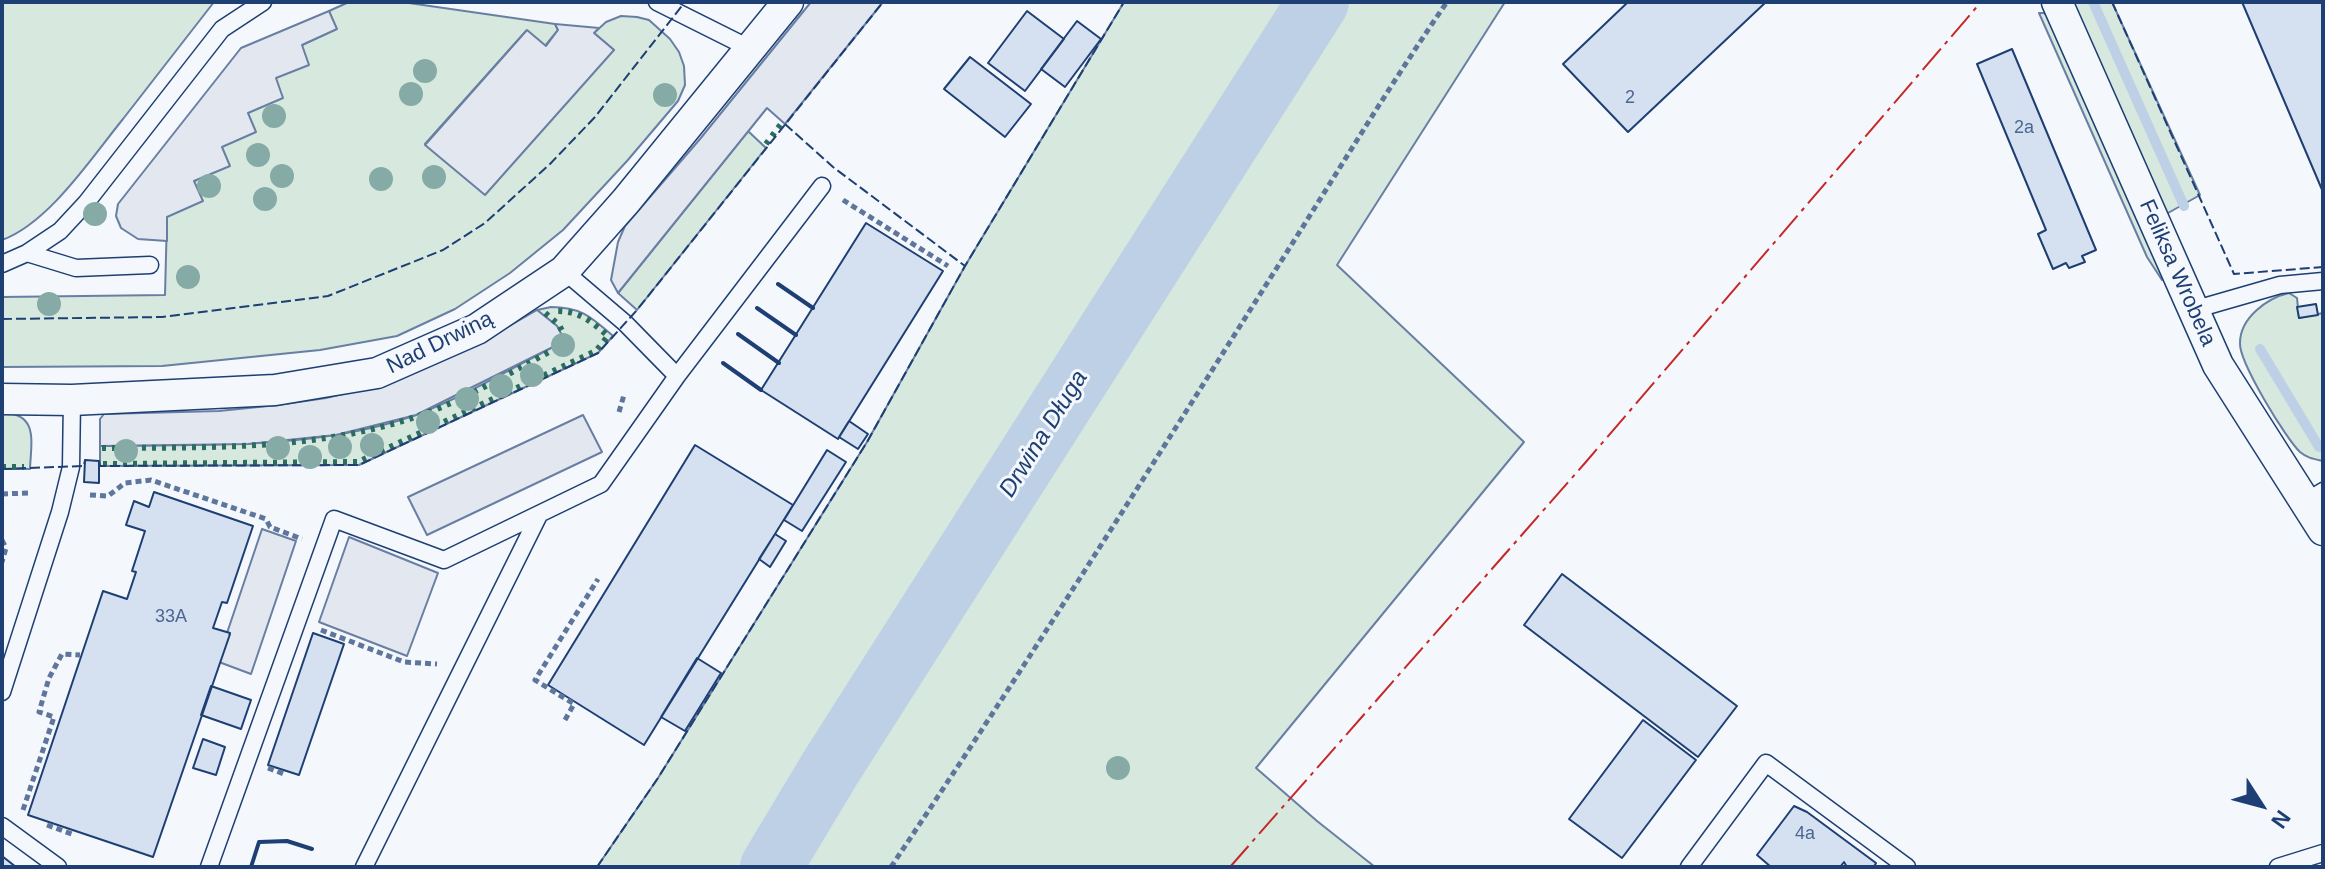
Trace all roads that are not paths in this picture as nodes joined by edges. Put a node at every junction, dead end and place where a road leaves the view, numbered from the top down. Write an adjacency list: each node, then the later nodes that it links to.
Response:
1 (244, 2): 7 (lane)
2 (263, 2): 7 (lane)
3 (657, 2): 6 (lane)
4 (788, 2): 8 (street, Nad Drwiną)
5 (2057, 2): 15 (street, Feliksa Wrobela)
6 (671, 7): 8 (lane)
7 (222, 29): 10 (lane)
8 (751, 49): 13 (street, Nad Drwiną)
9 (822, 186): 16 (lane)
10 (27, 253): 11 (lane); 12 (lane)
11 (2, 264)
12 (150, 265)
13 (564, 271): 16 (lane); 18 (street, Nad Drwiną)
14 (2323, 281): 15 (lane)
15 (2193, 310): 19 (street, Feliksa Wrobela)
16 (677, 376): 20 (lane)
17 (2, 399): 18 (street, Nad Drwiną)
18 (72, 400): 22 (lane)
19 (2314, 497): 21 (street, Feliksa Wrobela)
20 (539, 515): 26 (lane); 27 (lane)
21 (2323, 530)
22 (2, 692)
23 (2, 826): 25 (lane)
24 (2323, 853): 30 (lane)
25 (58, 867)
26 (209, 867)
27 (364, 867)
28 (1689, 867): 29 (lane)
29 (1907, 867)
30 (2278, 867)

